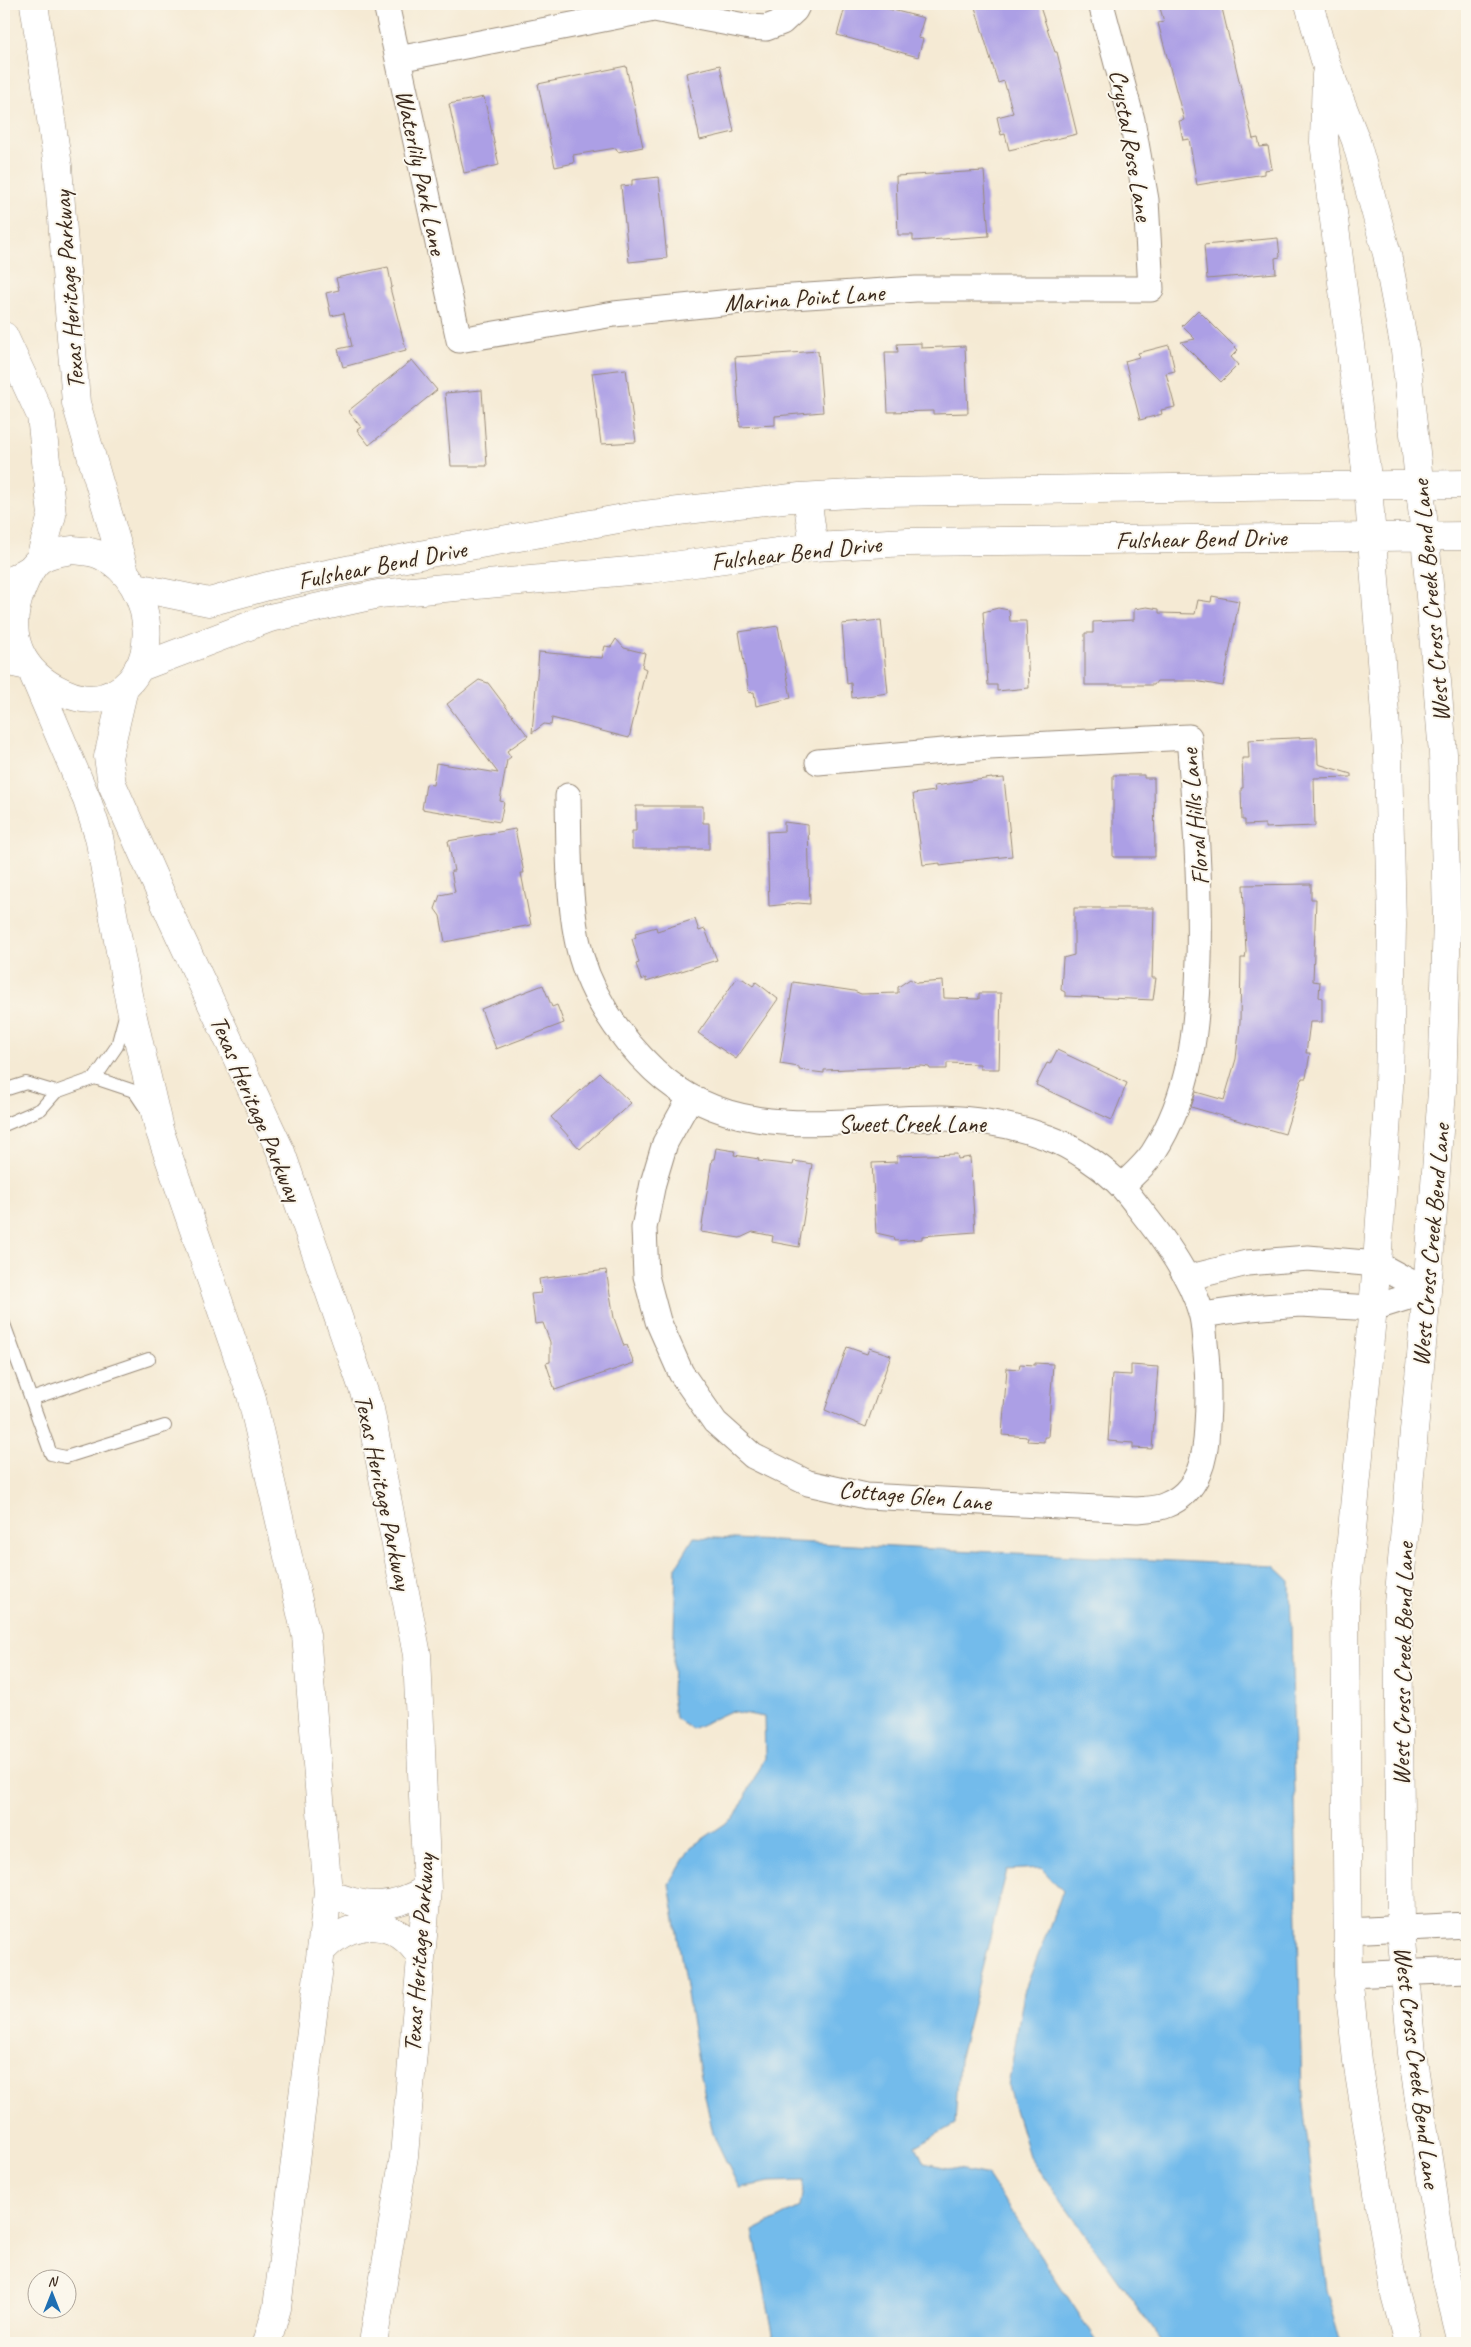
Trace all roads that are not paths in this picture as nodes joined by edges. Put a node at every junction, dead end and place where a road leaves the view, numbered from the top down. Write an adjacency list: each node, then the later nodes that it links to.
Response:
1 (34, 4): 21 (main road, Texas Heritage Parkway)
2 (386, 4): 7 (street, Waterlily Park Lane)
3 (798, 4): 6 (street)
4 (1101, 4): 9 (street, Crystal Rose Lane)
5 (1309, 4): 8 (main road, West Cross Creek Bend Lane)
6 (658, 6): 7 (street)
7 (398, 60): 11 (street, Waterlily Park Lane)
8 (1326, 64): 13 (main road, West Cross Creek Bend Lane); 14 (main road, West Cross Creek Bend Lane)
9 (1150, 289): 11 (street, Marina Point Lane)
10 (4, 336): 20 (main road, Texas Heritage Parkway)
11 (459, 340)
12 (1467, 484): 14 (main road, Fulshear Bend Drive)
13 (1368, 485): 14 (main road, Fulshear Bend Drive); 15 (main road, Fulshear Bend Drive); 16 (main road, West Cross Creek Bend Lane)
14 (1420, 485): 17 (main road, West Cross Creek Bend Lane)
15 (807, 497): 19 (main road); 21 (main road, Fulshear Bend Drive)
16 (1372, 536): 17 (main road, Fulshear Bend Drive); 19 (main road, Fulshear Bend Drive); 35 (main road, West Cross Creek Bend Lane)
17 (1425, 536): 18 (main road, Fulshear Bend Drive); 37 (main road, West Cross Creek Bend Lane)
18 (1467, 536)
19 (814, 547): 24 (main road, Fulshear Bend Drive)
20 (34, 564): 21 (main road); 22 (main road); 23 (main road)
21 (131, 580): 24 (main road)
22 (4, 585)
23 (22, 667): 24 (main road); 27 (main road)
24 (131, 678): 46 (main road, Texas Heritage Parkway)
25 (818, 762): 34 (street, Floral Hills Lane)
26 (568, 796): 31 (street, Sweet Creek Lane)
27 (129, 1000): 28 (lane); 33 (main road)
28 (95, 1078): 30 (lane); 33 (lane)
29 (4, 1090): 30 (lane)
30 (56, 1092): 32 (lane)
31 (690, 1098): 34 (street, Sweet Creek Lane); 45 (street, Cottage Glen Lane)
32 (4, 1124)
33 (159, 1129): 47 (main road)
34 (1122, 1186): 36 (street, Sweet Creek Lane)
35 (1377, 1264): 36 (street); 37 (street); 38 (main road, West Cross Creek Bend Lane)
36 (1187, 1278): 39 (street, Sweet Creek Lane)
37 (1427, 1291): 38 (street); 49 (main road, West Cross Creek Bend Lane)
38 (1373, 1308): 39 (street); 50 (main road, West Cross Creek Bend Lane)
39 (1202, 1315): 45 (street, Sweet Creek Lane)
40 (4, 1324): 41 (lane)
41 (9, 1354): 43 (lane)
42 (149, 1358): 43 (lane)
43 (31, 1399): 44 (lane)
44 (165, 1426)
45 (1182, 1497)
46 (427, 1889): 47 (main road); 52 (main road, Texas Heritage Parkway)
47 (328, 1893): 51 (main road)
48 (1467, 1925): 49 (street)
49 (1401, 1929): 50 (street); 54 (main road, West Cross Creek Bend Lane)
50 (1347, 1931): 55 (main road, West Cross Creek Bend Lane)
51 (323, 1949): 52 (main road); 56 (main road)
52 (420, 1956): 57 (main road, Texas Heritage Parkway)
53 (1467, 1970): 54 (street)
54 (1403, 1972): 55 (street); 59 (main road, West Cross Creek Bend Lane)
55 (1348, 1975): 58 (main road, West Cross Creek Bend Lane)
56 (267, 2343)
57 (373, 2343)
58 (1408, 2343)
59 (1462, 2343)

